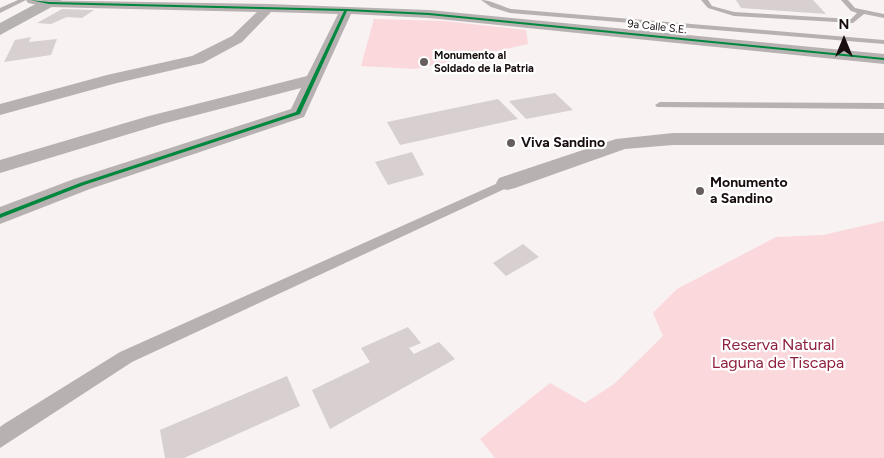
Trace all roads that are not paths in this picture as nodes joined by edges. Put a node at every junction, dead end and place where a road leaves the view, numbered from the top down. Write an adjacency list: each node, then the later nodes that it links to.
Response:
1 (23, 0): 10 (lane)
2 (32, 0): 6 (street, 9a Calle S.E.)
3 (484, 0): 16 (lane)
4 (704, 0): 11 (lane)
5 (844, 0): 11 (lane)
6 (51, 1): 8 (street, 9a Calle S.E.); 13 (highway)
7 (431, 7): 9 (street, 9a Calle S.E.); 17 (street, 9a Calle S.E.)
8 (268, 8): 9 (street, 9a Calle S.E.); 21 (street)
9 (346, 10): 18 (street)
10 (0, 11)
11 (862, 12): 12 (lane)
12 (884, 16)
13 (17, 21): 14 (lane); 15 (highway)
14 (0, 24)
15 (0, 30)
16 (884, 42)
17 (884, 59)
18 (314, 80): 23 (street); 25 (street)
19 (660, 105): 20 (lane)
20 (884, 106)
21 (0, 110)
22 (884, 139): 24 (street)
23 (0, 167)
24 (507, 183): 26 (lane)
25 (0, 216)
26 (0, 439)

